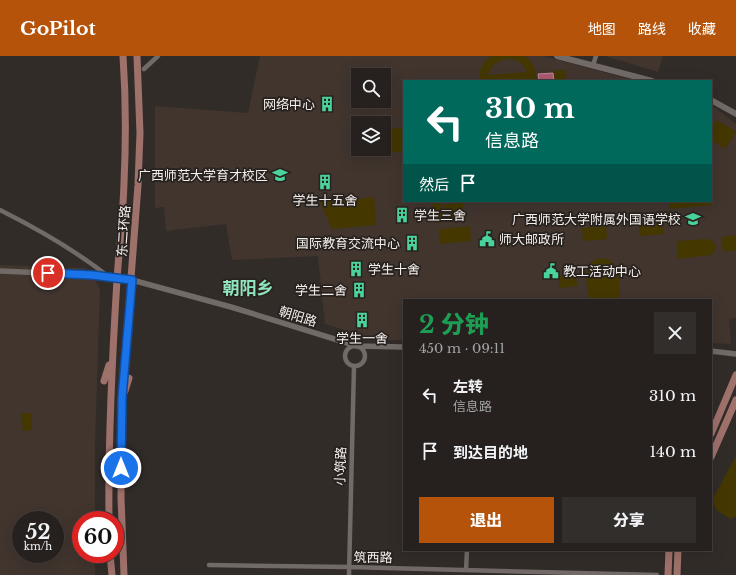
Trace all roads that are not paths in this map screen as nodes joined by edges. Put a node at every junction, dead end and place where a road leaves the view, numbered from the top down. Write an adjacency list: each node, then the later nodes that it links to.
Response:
1 (123, 56): 14 (main road, 东二环路)
2 (137, 56): 15 (main road, 东二环路)
3 (158, 56): 7 (street)
4 (557, 56): 6 (main road)
5 (596, 56): 6 (street)
6 (593, 66): 8 (main road)
7 (144, 69)
8 (648, 80)
9 (712, 101): 10 (main road)
10 (736, 114)
11 (0, 210): 13 (street)
12 (0, 271): 13 (street, 朝阳路)
13 (109, 277): 14 (street, 朝阳路)
14 (117, 278): 15 (street, 朝阳路); 20 (main road, 东二环路)
15 (132, 280): 16 (street, 朝阳路); 25 (main road, 东二环路)
16 (357, 346): 17 (street, 朝阳路); 21 (street); 21 (street)
17 (403, 347)
18 (712, 351): 19 (street)
19 (736, 354)
20 (112, 358): 24 (main road); 29 (main road, 东二环路)
21 (354, 366): 35 (street, 小筑路)
22 (736, 375): 27 (main road)
23 (130, 378): 25 (main road)
24 (104, 381)
25 (122, 398): 38 (main road, 东二环路)
26 (736, 400): 28 (main road)
27 (712, 432)
28 (712, 455)
29 (109, 511)
30 (467, 551): 36 (street)
31 (670, 551): 41 (main road)
32 (678, 551): 42 (main road)
33 (111, 563): 37 (main road)
34 (209, 565): 35 (street, 筑西路)
35 (349, 567): 36 (street, 筑西路); 39 (street, 小筑路)
36 (466, 570): 40 (street, 筑西路)
37 (112, 575)
38 (124, 575)
39 (349, 575)
40 (657, 575)
41 (668, 575)
42 (677, 575)

